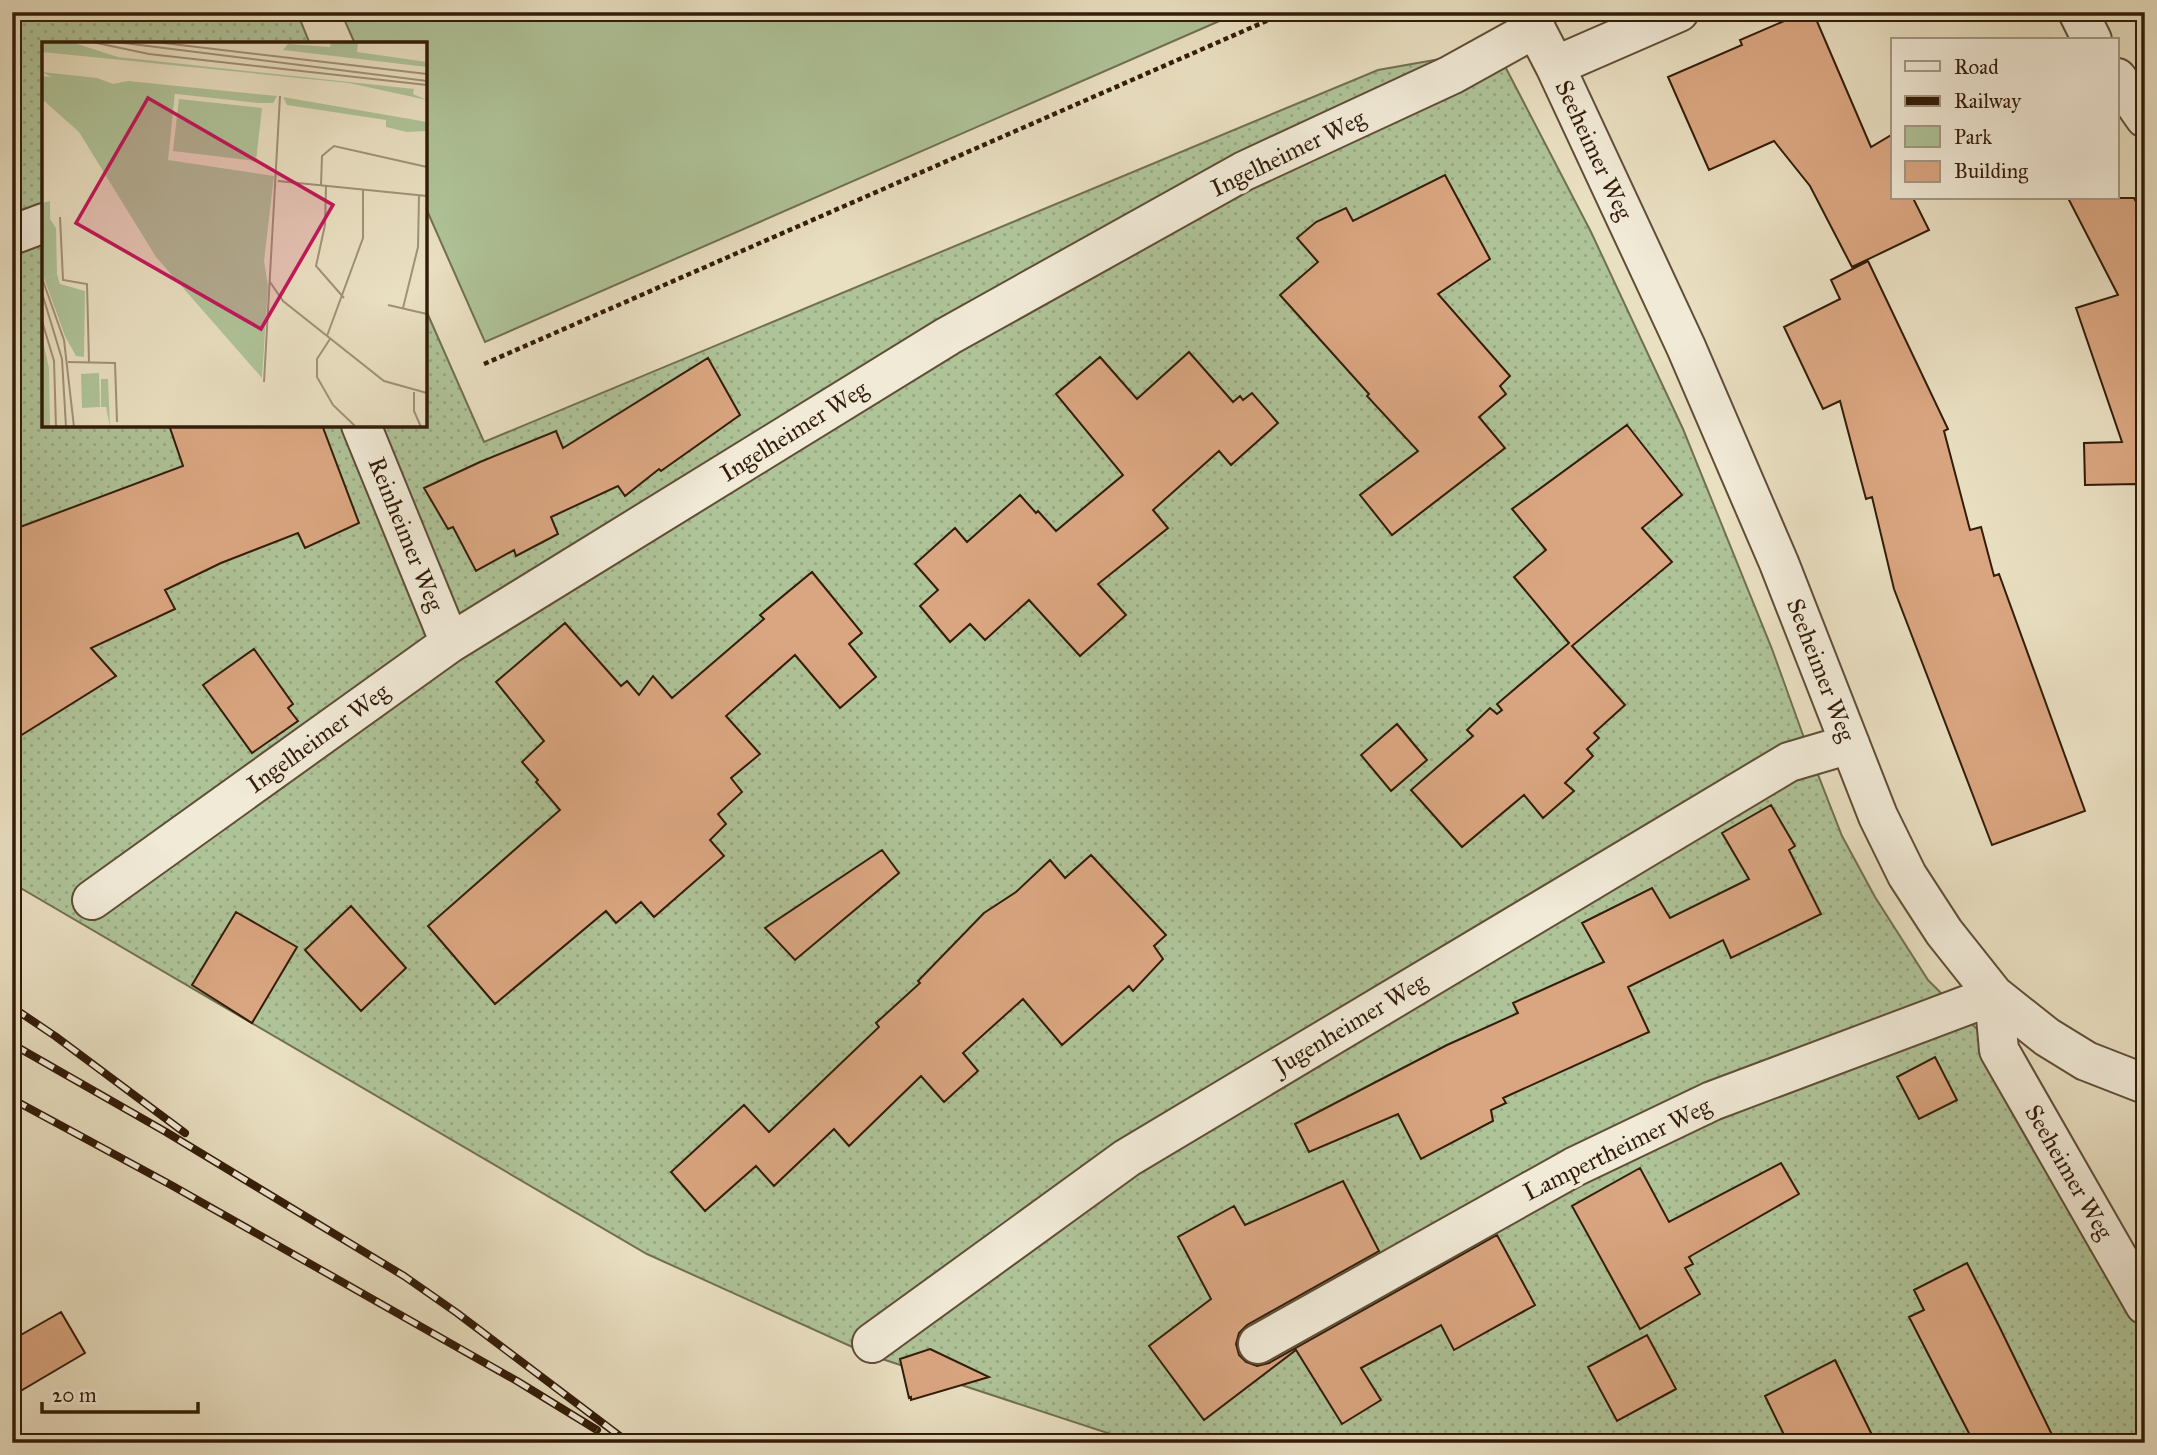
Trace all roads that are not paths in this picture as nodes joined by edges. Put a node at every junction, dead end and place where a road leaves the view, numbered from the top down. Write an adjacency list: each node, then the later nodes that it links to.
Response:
1 (1679, 12): 5 (street)
2 (2078, 12): 4 (street)
3 (1532, 20): 5 (street, Seeheimer Weg); 11 (street, Ingelheimer Weg)
4 (2091, 38)
5 (1555, 66): 12 (street, Seeheimer Weg)
6 (2118, 79): 7 (street)
7 (2145, 117)
8 (42, 224): 9 (street)
9 (12, 235)
10 (362, 427): 11 (street, Reinheimer Weg)
11 (450, 643): 13 (street, Ingelheimer Weg)
12 (1850, 744): 14 (street, Seeheimer Weg); 17 (street, Jugenheimer Weg)
13 (92, 900)
14 (1994, 995): 15 (street); 16 (street, Seeheimer Weg); 18 (street, Lampertheimer Weg)
15 (2145, 1084)
16 (2145, 1304)
17 (872, 1343)
18 (1258, 1344)

